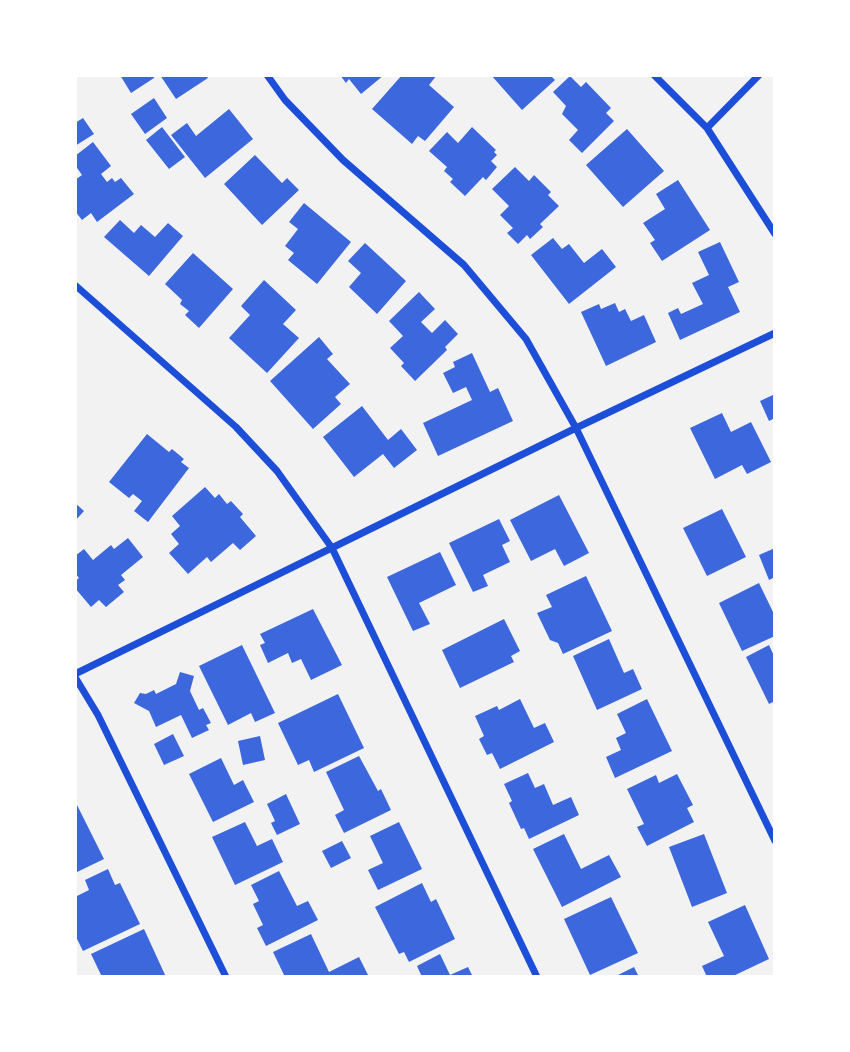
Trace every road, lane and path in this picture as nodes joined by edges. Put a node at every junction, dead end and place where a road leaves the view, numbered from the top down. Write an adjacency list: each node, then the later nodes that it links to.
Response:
1 (267, 75): 8 (street)
2 (654, 75): 4 (street)
3 (759, 75): 4 (street)
4 (707, 128): 5 (street)
5 (775, 234)
6 (75, 285): 9 (street)
7 (775, 333): 8 (street)
8 (576, 428): 9 (street); 11 (street)
9 (332, 548): 10 (street); 13 (street)
10 (75, 676): 12 (street)
11 (775, 841)
12 (226, 977)
13 (537, 977)

